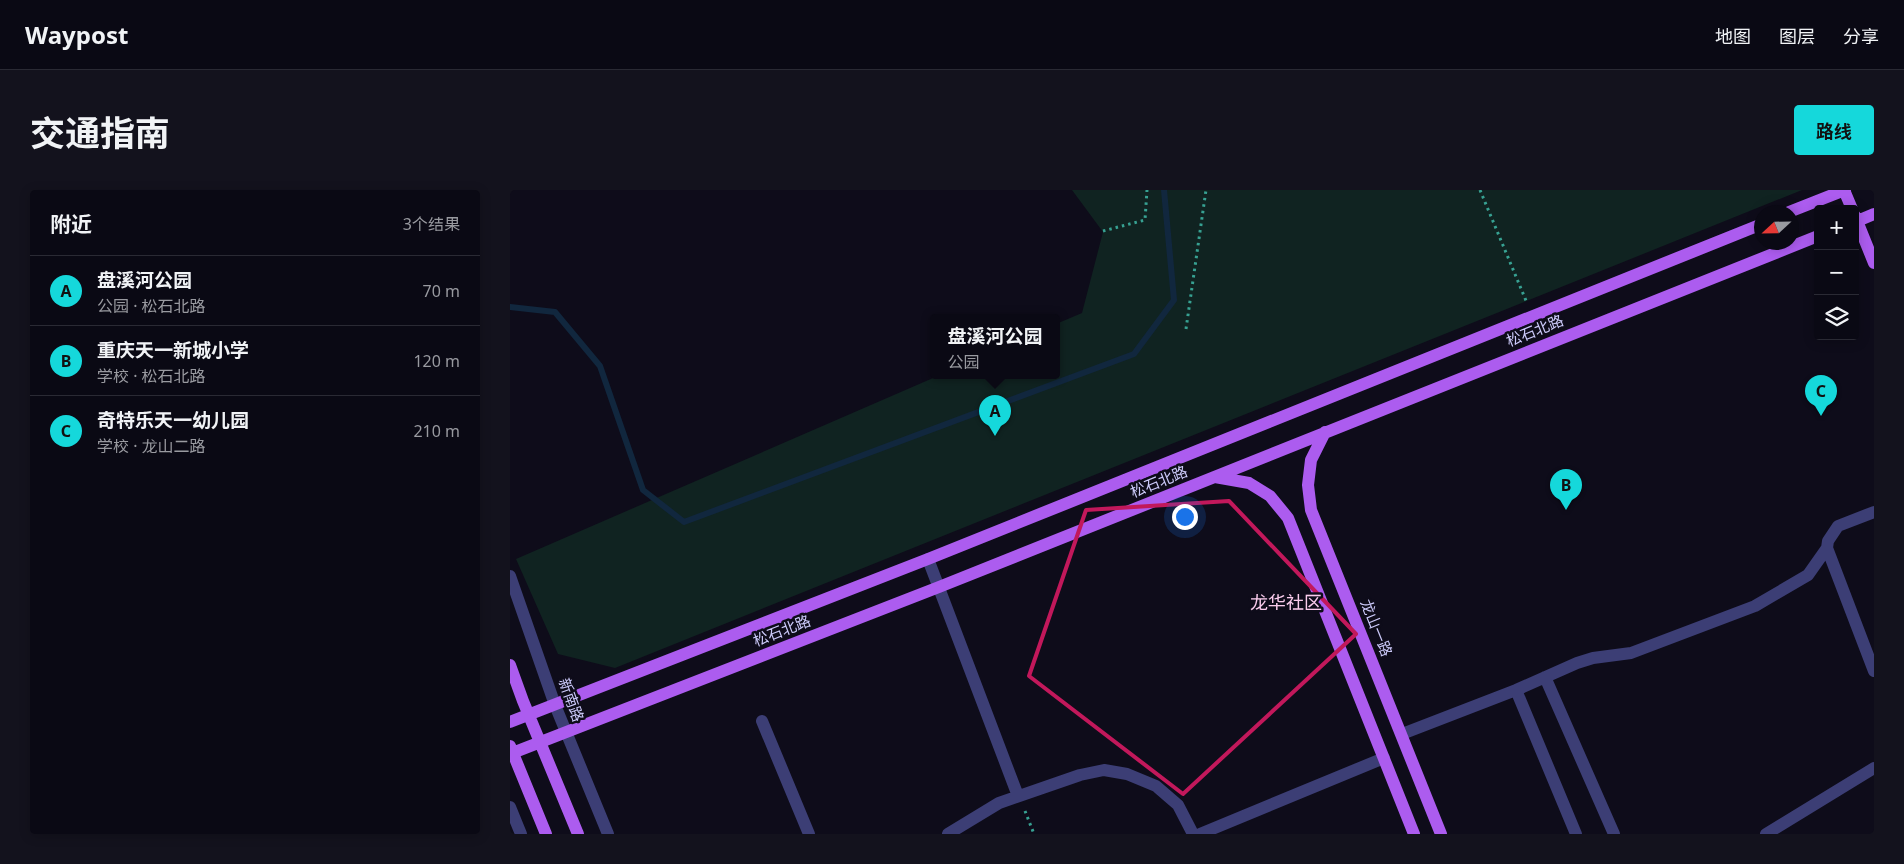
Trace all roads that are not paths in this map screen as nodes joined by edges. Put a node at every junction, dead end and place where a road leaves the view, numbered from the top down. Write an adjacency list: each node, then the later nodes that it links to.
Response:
1 (1845, 190): 2 (main road); 3 (main road)
2 (1851, 205)
3 (1799, 208)
4 (1874, 214): 5 (main road)
5 (1859, 216)
6 (1754, 227): 14 (main road, 松石北路)
7 (1859, 227): 9 (main road)
8 (1814, 238): 10 (main road, 松石北路)
9 (1874, 263)
10 (1325, 432): 11 (main road, 松石北路); 25 (main road, 龙山一路)
11 (1215, 477): 16 (main road, 松石北路); 28 (main road)
12 (1874, 512): 13 (street)
13 (1827, 548): 18 (street); 19 (street)
14 (928, 560): 16 (street); 21 (main road, 松石北路)
15 (510, 576): 21 (street, 新南路)
16 (939, 587): 24 (main road, 松石北路); 30 (street)
17 (510, 665): 34 (main road)
18 (1874, 670)
19 (1545, 677): 20 (street); 43 (street)
20 (1516, 690): 25 (street); 42 (street)
21 (555, 704): 23 (main road, 松石北路); 24 (street, 新南路)
22 (762, 721): 36 (street)
23 (510, 722)
24 (566, 734): 27 (main road, 松石北路); 35 (street, 新南路)
25 (1402, 734): 41 (main road, 龙山一路)
26 (510, 746): 33 (main road)
27 (510, 754)
28 (1384, 758): 39 (street); 40 (main road)
29 (1874, 768): 44 (street)
30 (1018, 796): 37 (street); 38 (street)
31 (510, 807): 32 (street)
32 (520, 834)
33 (546, 834)
34 (578, 834)
35 (608, 834)
36 (809, 834)
37 (948, 834)
38 (1193, 834)
39 (1200, 834)
40 (1414, 834)
41 (1442, 834)
42 (1576, 834)
43 (1614, 834)
44 (1766, 834)

